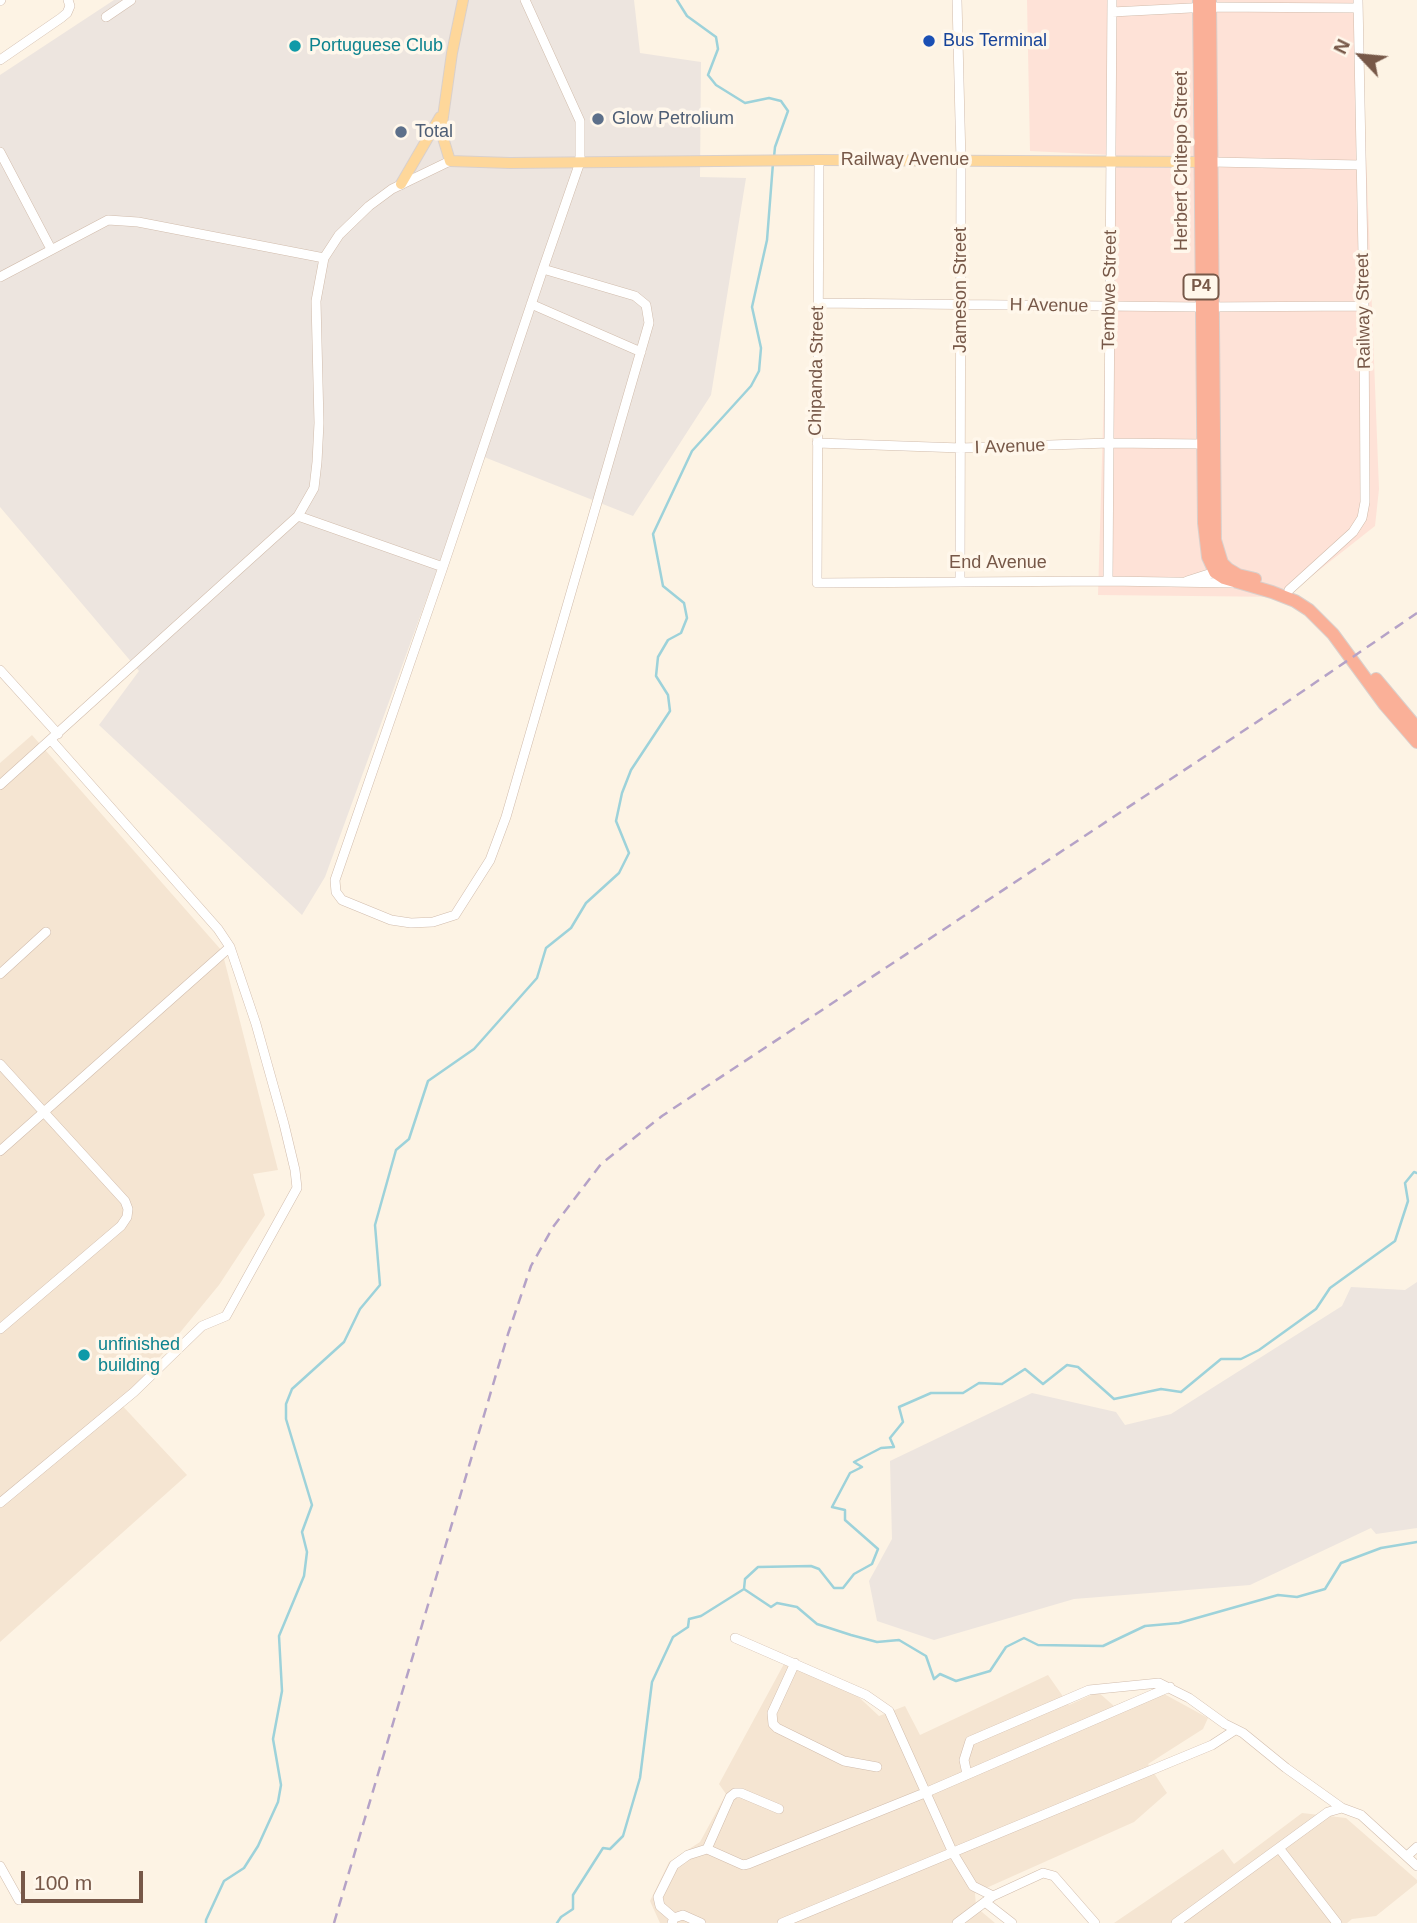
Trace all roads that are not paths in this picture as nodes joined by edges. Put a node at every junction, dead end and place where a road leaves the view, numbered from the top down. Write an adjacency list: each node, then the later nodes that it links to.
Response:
1 (68, 0): 11 (street)
2 (131, 0): 10 (street)
3 (463, 0): 12 (main road)
4 (525, 0): 18 (street)
5 (957, 0): 16 (street, Jameson Street)
6 (1112, 0): 9 (street, Tembwe Street)
7 (1205, 3): 8 (street); 9 (street); 19 (highway, Herbert Chitepo Street / P4)
8 (1358, 4): 20 (street, Railway Street)
9 (1112, 12): 17 (street, Tembwe Street)
10 (106, 17)
11 (0, 60)
12 (444, 109): 15 (main road); 21 (main road)
13 (0, 152): 22 (street)
14 (819, 160): 16 (main road, Railway Avenue); 18 (main road, Railway Avenue); 26 (street, Chipanda Street)
15 (450, 161): 18 (main road, Railway Avenue); 21 (street)
16 (961, 161): 17 (main road, Railway Avenue); 28 (street, Jameson Street)
17 (1112, 161): 19 (main road, Railway Avenue); 30 (street, Tembwe Street)
18 (580, 162): 24 (street)
19 (1205, 162): 20 (street, Railway Avenue); 31 (highway, Herbert Chitepo Street / P4)
20 (1360, 165): 29 (street, Railway Street)
21 (401, 184): 23 (street)
22 (51, 249): 23 (street); 25 (street)
23 (324, 258): 37 (street)
24 (543, 269): 27 (street); 32 (street)
25 (0, 277)
26 (818, 303): 28 (street, H Avenue); 33 (street, Chipanda Street)
27 (531, 304): 32 (street); 38 (street)
28 (961, 305): 30 (street, H Avenue); 36 (street, Jameson Street)
29 (1364, 306): 31 (street, H Avenue); 45 (street, Railway Street)
30 (1110, 307): 31 (street, H Avenue); 34 (street, Tembwe Street)
31 (1206, 307): 35 (highway, Herbert Chitepo Street / P4); 39 (highway, Herbert Chitepo Street / P4)
32 (641, 352): 38 (street)
33 (817, 443): 36 (street, I Avenue); 42 (street, Chipanda Street)
34 (1109, 443): 35 (street, I Avenue); 36 (street, I Avenue); 41 (street, Tembwe Street)
35 (1203, 444): 39 (highway, Herbert Chitepo Street / P4)
36 (961, 448): 40 (street, Jameson Street)
37 (298, 516): 38 (street); 48 (street)
38 (443, 567)
39 (1219, 567): 43 (highway, End Avenue); 44 (street, End Avenue); 45 (highway)
40 (960, 580): 41 (street, End Avenue); 42 (street, End Avenue)
41 (1108, 581): 44 (street, End Avenue)
42 (817, 583)
43 (1236, 583): 44 (street, End Avenue); 49 (highway, End Avenue)
44 (1179, 584)
45 (1289, 590): 47 (highway)
46 (0, 670): 48 (street)
47 (1417, 728)
48 (55, 737): 50 (street); 52 (street)
49 (1417, 742)
50 (0, 785)
51 (46, 932): 53 (street)
52 (230, 947): 55 (street); 58 (street)
53 (0, 974)
54 (0, 1064): 55 (street)
55 (45, 1111): 56 (street); 57 (street)
56 (0, 1151)
57 (0, 1329)
58 (0, 1503)
59 (735, 1639): 60 (street)
60 (795, 1663): 63 (street); 65 (street)
61 (1170, 1687): 62 (street); 64 (street); 64 (street)
62 (1235, 1730): 66 (street); 71 (street)
63 (877, 1767)
64 (967, 1774): 65 (street)
65 (926, 1791): 70 (street); 71 (street)
66 (1342, 1808): 69 (street); 72 (street)
67 (779, 1809): 70 (street)
68 (1417, 1847): 72 (street)
69 (1279, 1848): 83 (street); 84 (street)
70 (707, 1849): 77 (street)
71 (953, 1853): 75 (street); 79 (street)
72 (1407, 1856): 74 (street)
73 (0, 1866): 76 (street)
74 (1417, 1866)
75 (989, 1899): 80 (street); 81 (street); 82 (street)
76 (19, 1900)
77 (673, 1920): 78 (street)
78 (701, 1923)
79 (782, 1923)
80 (957, 1923)
81 (1012, 1923)
82 (1095, 1923)
83 (1178, 1923)
84 (1337, 1923)

